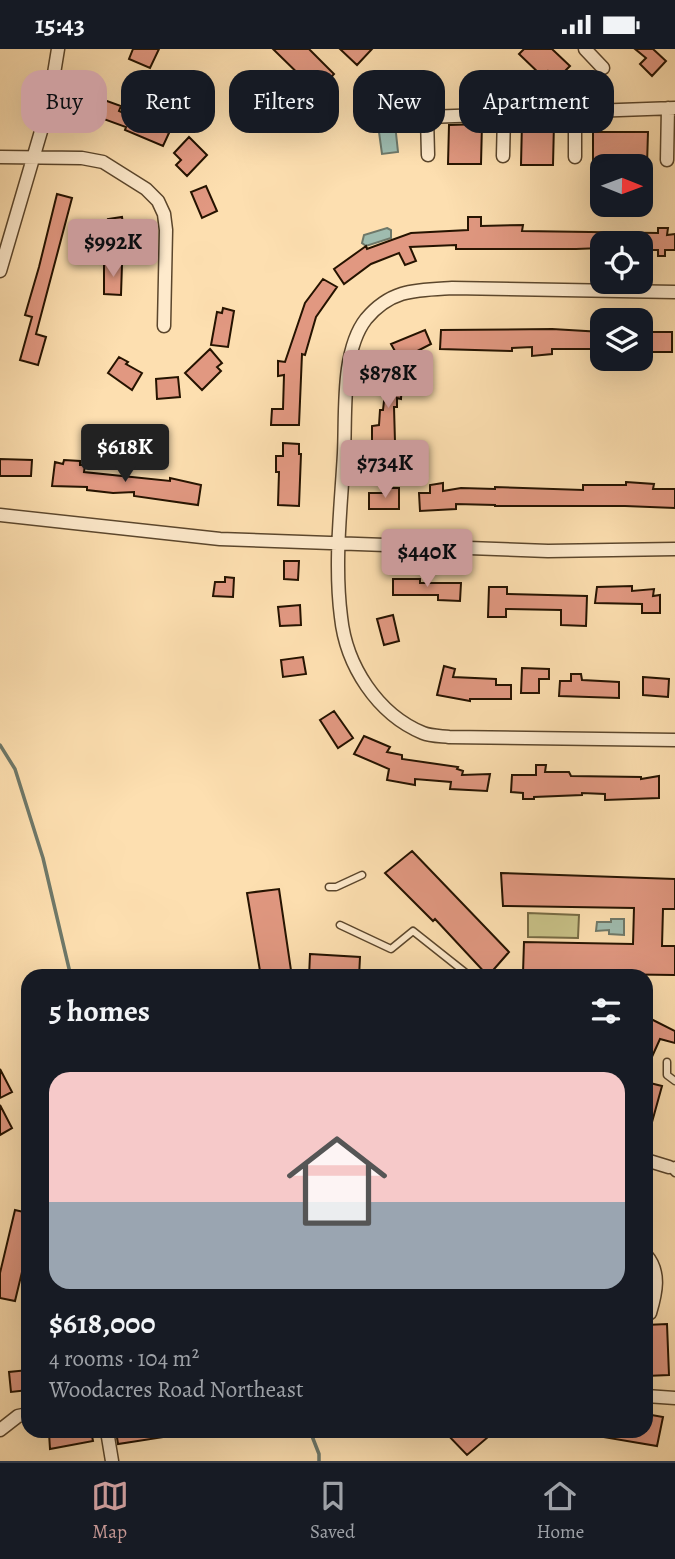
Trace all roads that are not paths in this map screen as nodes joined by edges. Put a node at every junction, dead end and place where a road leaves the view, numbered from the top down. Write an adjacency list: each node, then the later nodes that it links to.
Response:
1 (58, 49): 10 (street)
2 (584, 49): 3 (street)
3 (603, 68)
4 (671, 108): 5 (street); 14 (street)
5 (614, 110)
6 (459, 116): 9 (street)
7 (504, 133): 11 (street)
8 (575, 133): 13 (street)
9 (428, 155)
10 (32, 156): 12 (street); 15 (street); 17 (street)
11 (503, 156)
12 (0, 157)
13 (575, 157)
14 (667, 160)
15 (0, 271)
16 (675, 292): 19 (street)
17 (164, 326)
18 (0, 515): 19 (street)
19 (339, 544): 20 (street); 21 (street)
20 (675, 549)
21 (675, 740)
22 (362, 875): 23 (lane)
23 (329, 887)
24 (340, 925): 25 (lane)
25 (461, 969)
26 (667, 1062): 27 (lane)
27 (675, 1081)
28 (653, 1162): 29 (street)
29 (673, 1168)
30 (653, 1267): 31 (street)
31 (653, 1299)
32 (653, 1396): 33 (street)
33 (675, 1398)
34 (21, 1415): 35 (street)
35 (0, 1430)
36 (108, 1438): 37 (street)
37 (113, 1461)

